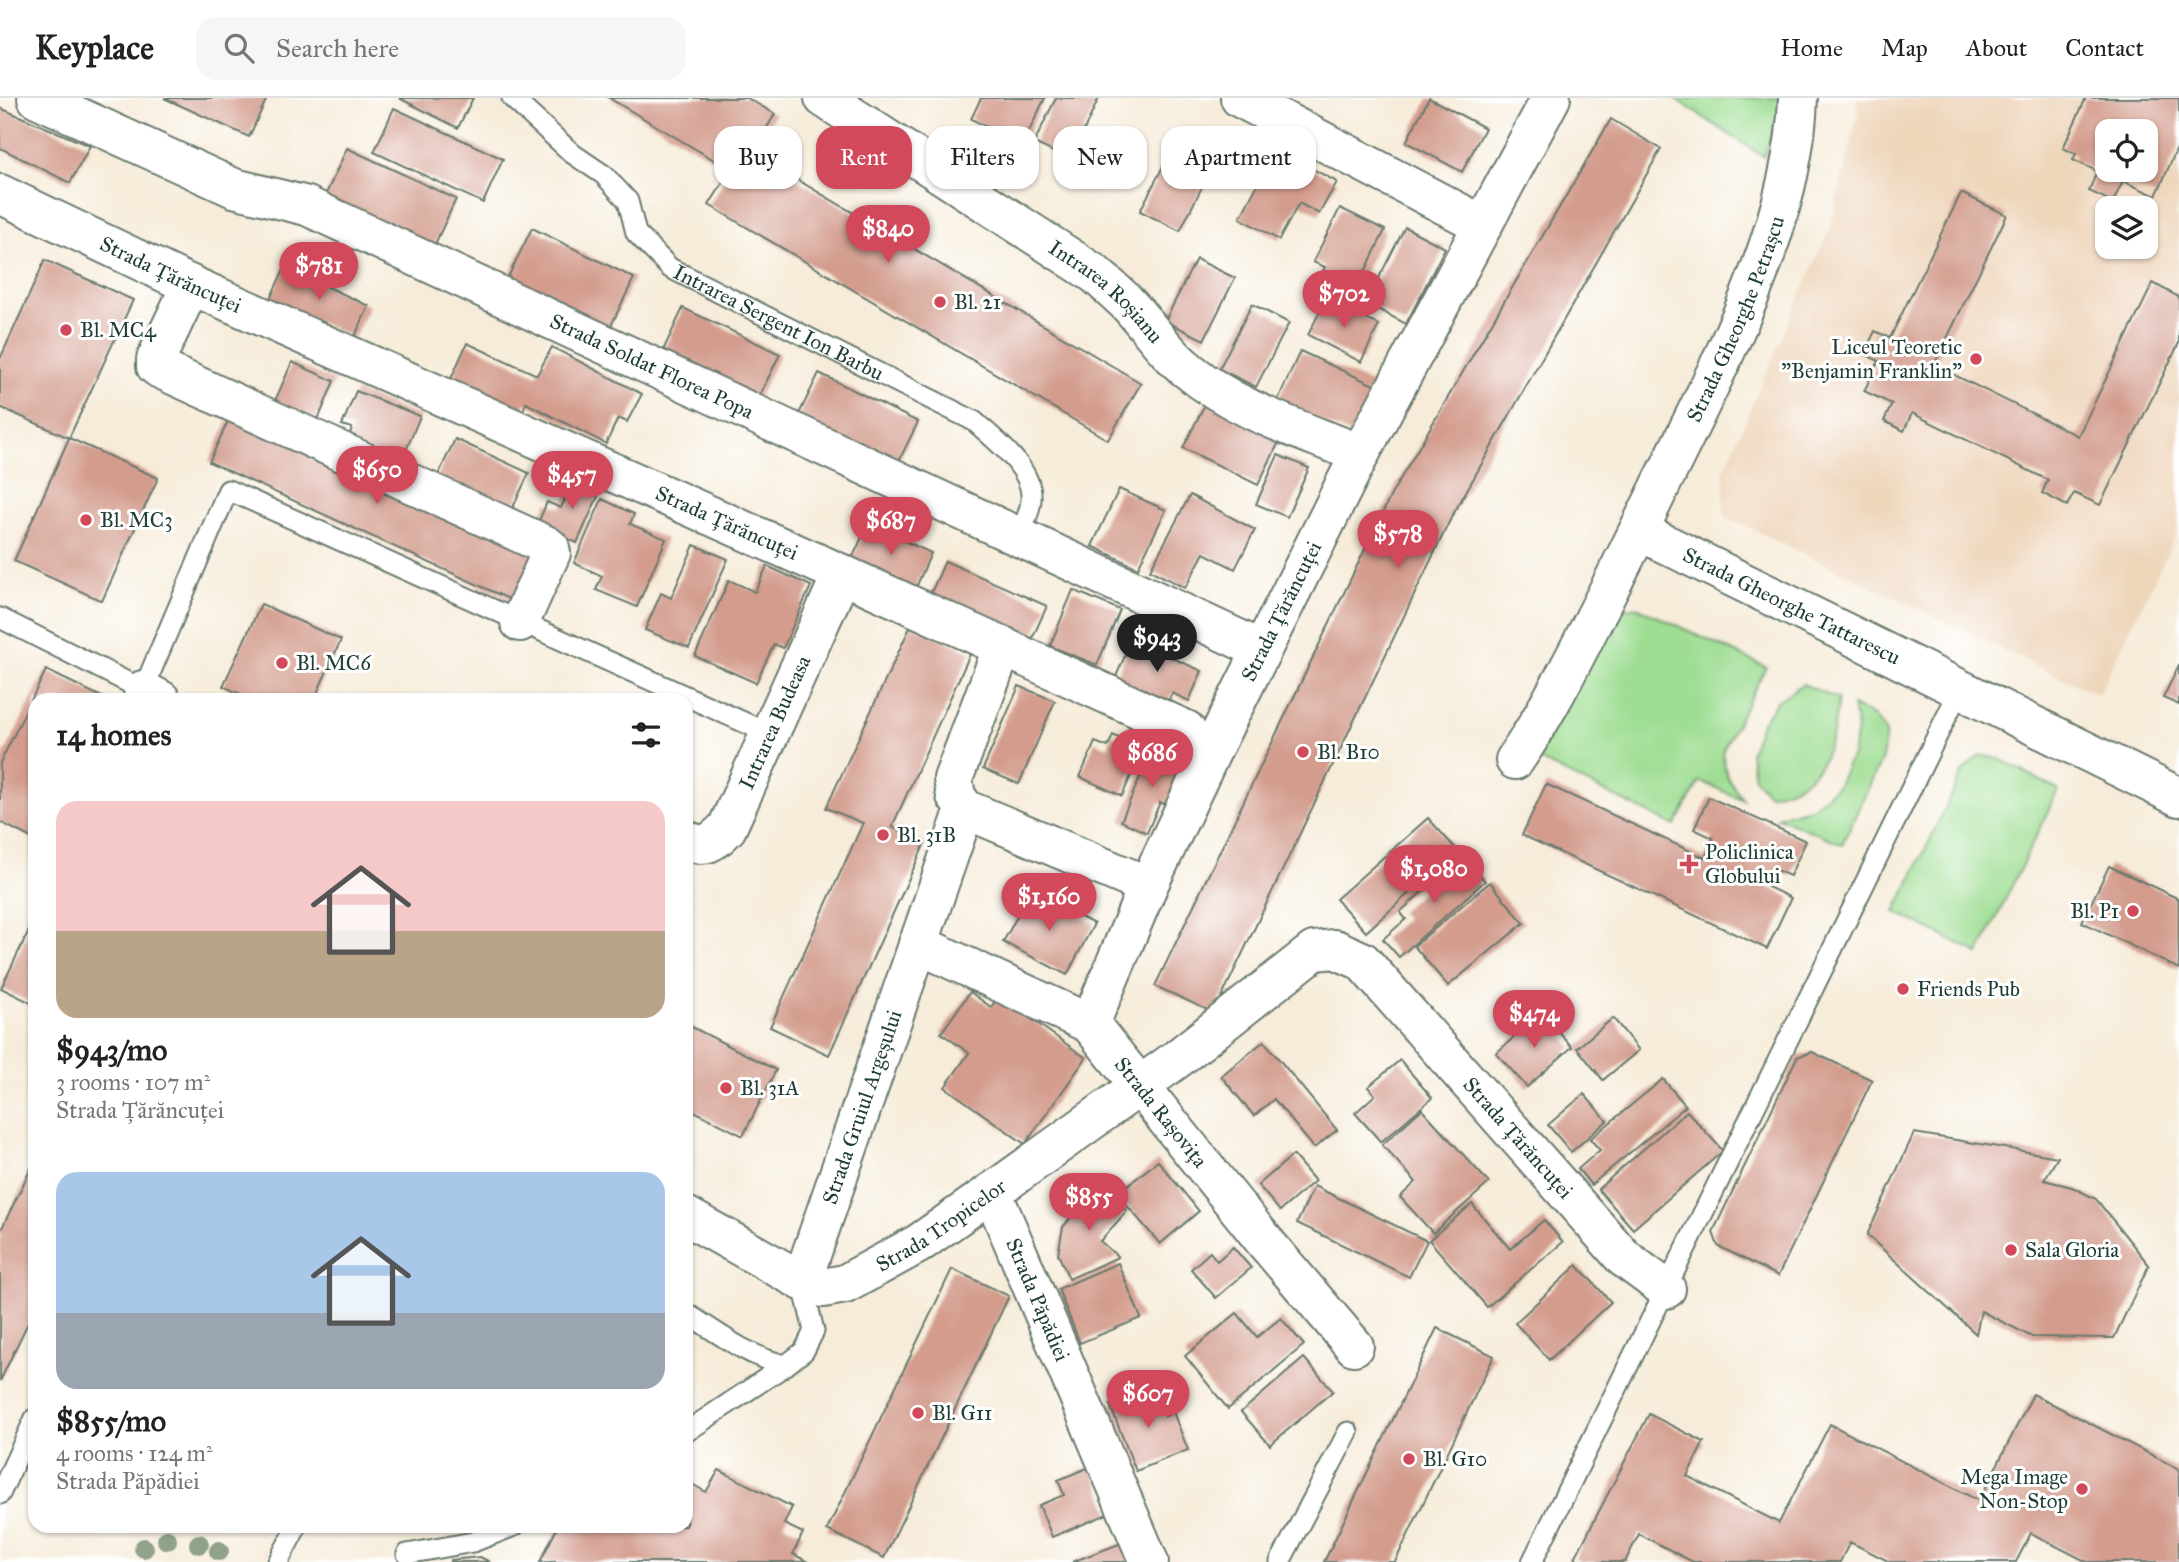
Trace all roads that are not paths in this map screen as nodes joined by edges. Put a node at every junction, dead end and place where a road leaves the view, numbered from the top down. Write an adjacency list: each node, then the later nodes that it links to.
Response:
1 (37, 98): 12 (street, Strada Soldat Florea Popa)
2 (512, 98): 12 (lane, Intrarea Sergent Ion Barbu)
3 (1240, 98): 8 (street)
4 (1551, 98): 8 (street, Strada Țărăncuței)
5 (1798, 98): 11 (street, Strada Gheorghe Petrașcu)
6 (839, 107): 10 (street, Intrarea Roșianu)
7 (0, 194): 9 (street, Strada Țărăncuței)
8 (1483, 225): 10 (street, Strada Țărăncuței)
9 (191, 285): 13 (street, Strada Țărăncuței); 15 (street)
10 (1360, 454): 17 (street, Strada Țărăncuței)
11 (1639, 531): 18 (street, Strada Gheorghe Tattarescu); 25 (street)
12 (1020, 538): 17 (street, Strada Soldat Florea Popa)
13 (842, 574): 16 (street, Strada Țărăncuței); 24 (street, Intrarea Budeasa)
14 (0, 618): 19 (lane)
15 (520, 622): 20 (lane); 21 (lane)
16 (1003, 646): 23 (street, Strada Țărăncuței); 27 (street)
17 (1262, 650): 29 (street, Strada Țărăncuței)
18 (1960, 689): 26 (street, Strada Gheorghe Tattarescu); 36 (lane)
19 (148, 693)
20 (153, 693)
21 (678, 693)
22 (693, 700): 24 (lane)
23 (1186, 730)
24 (770, 734): 28 (street, Intrarea Budeasa)
25 (1515, 760)
26 (2179, 797)
27 (965, 809): 29 (street); 30 (street, Strada Gruiul Argeșului)
28 (693, 844)
29 (1148, 886): 31 (street, Strada Țărăncuței)
30 (918, 944): 31 (street, Strada Rașovița); 35 (street, Strada Gruiul Argeșului)
31 (1090, 1024): 32 (street, Strada Rașovița)
32 (1140, 1086): 33 (street, Strada Tropicelor); 36 (street, Strada Țărăncuței); 38 (street, Strada Rașovița)
33 (992, 1192): 35 (street, Strada Tropicelor); 48 (street, Strada Păpădiei)
34 (693, 1220): 35 (street)
35 (802, 1281): 39 (lane)
36 (1666, 1289): 50 (lane)
37 (693, 1317): 39 (lane)
38 (1354, 1346)
39 (786, 1365): 40 (lane)
40 (693, 1427)
41 (1348, 1432): 49 (lane)
42 (28, 1433): 43 (lane)
43 (0, 1494)
44 (293, 1533): 47 (lane)
45 (496, 1533): 46 (lane)
46 (407, 1554)
47 (278, 1562)
48 (1149, 1562)
49 (1280, 1562)
50 (1532, 1562)

